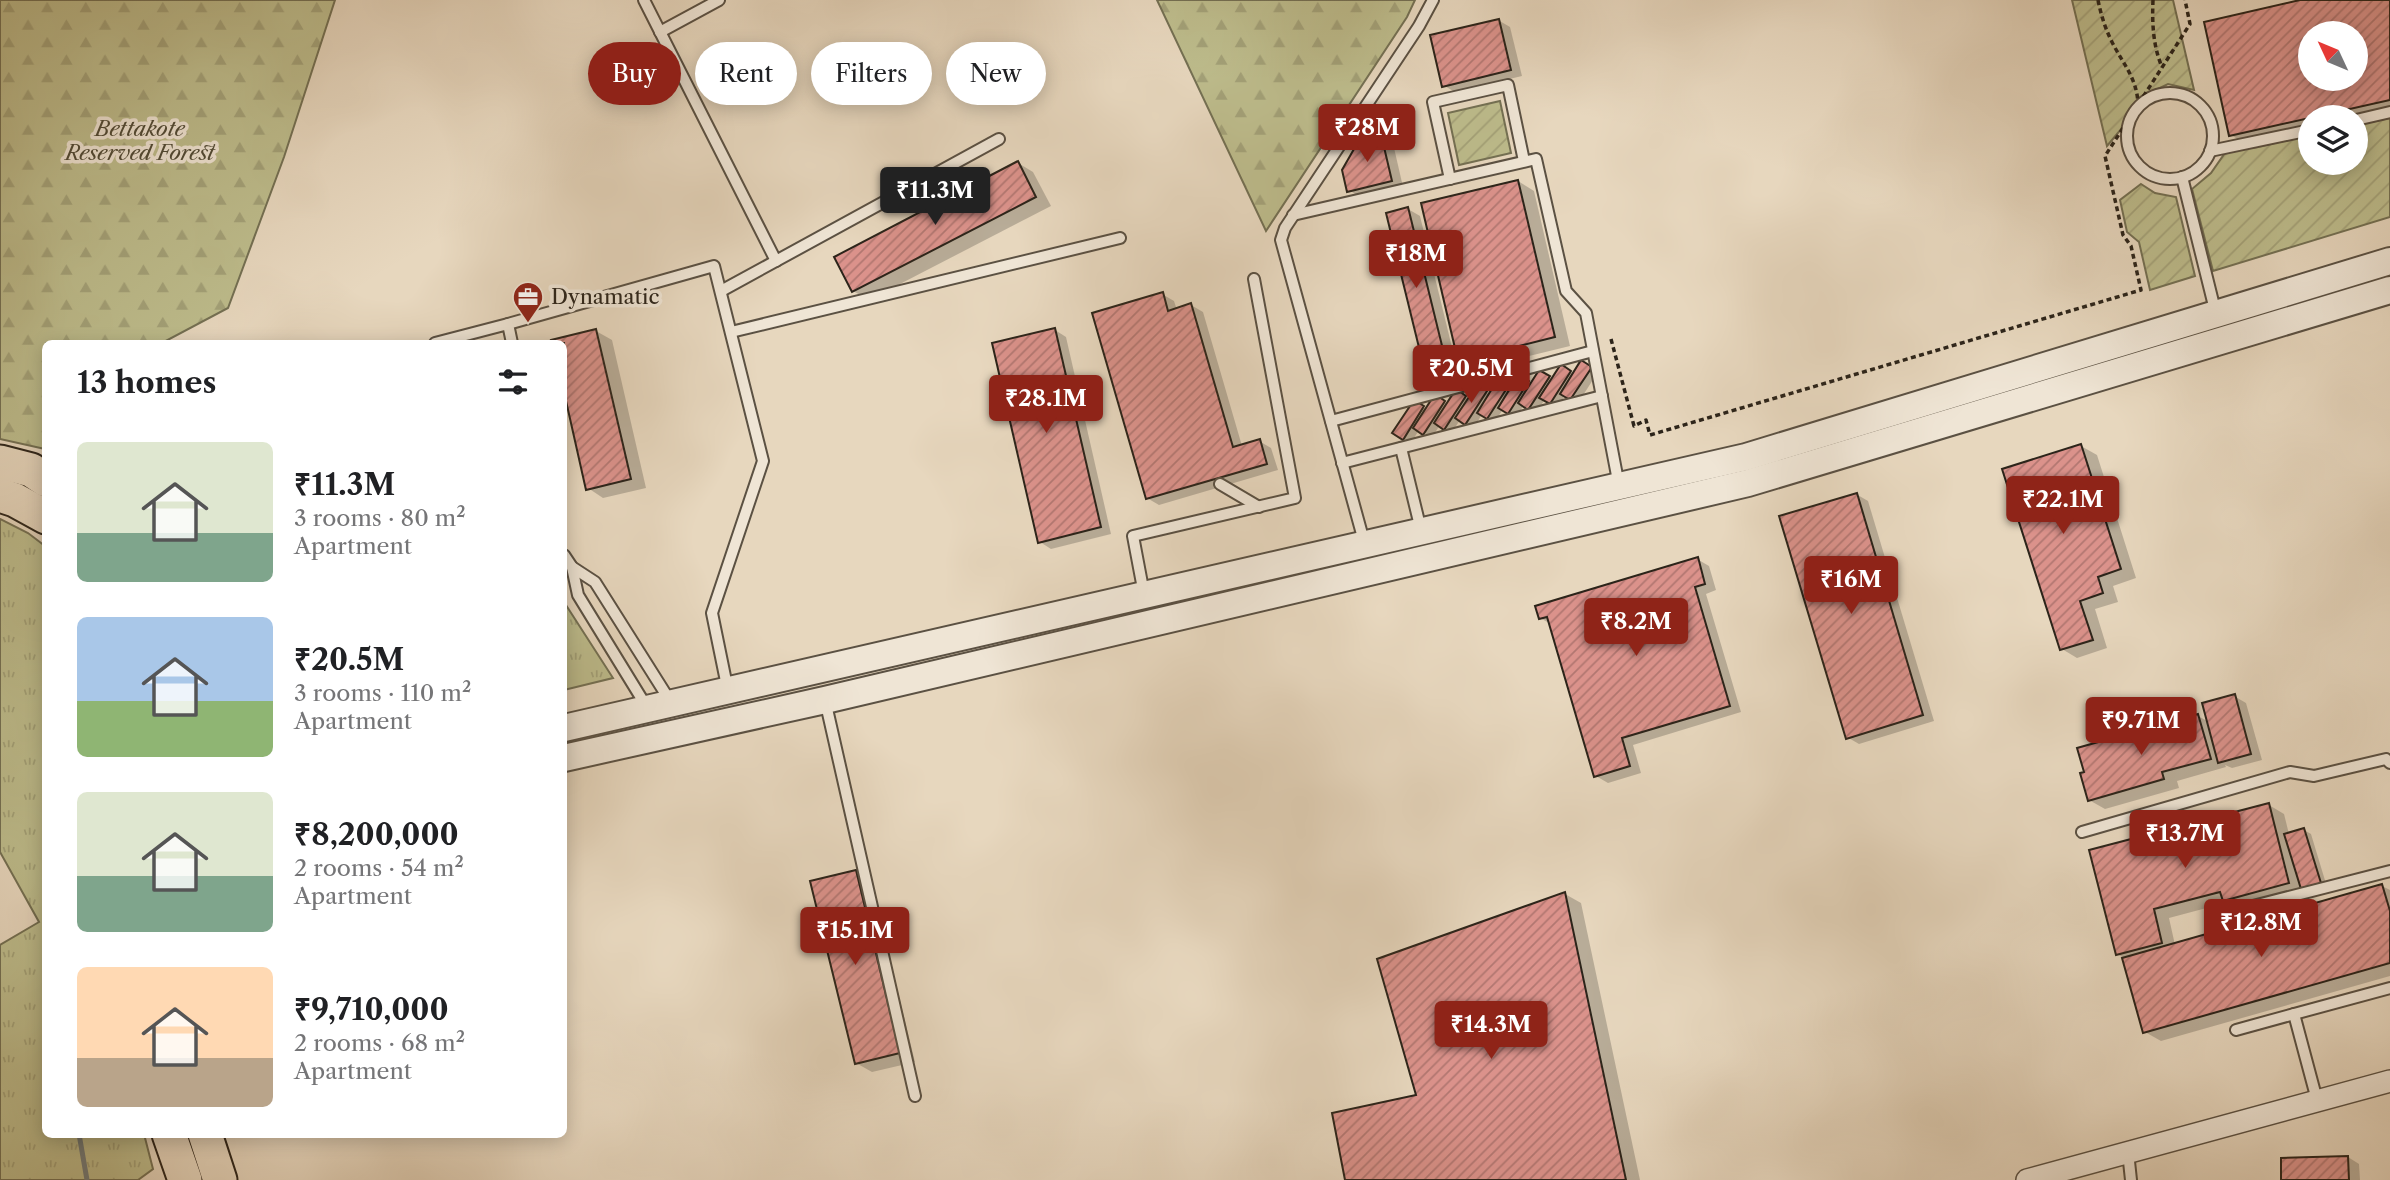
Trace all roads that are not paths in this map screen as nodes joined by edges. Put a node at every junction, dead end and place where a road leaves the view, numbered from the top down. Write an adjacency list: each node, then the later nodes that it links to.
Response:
1 (644, 0): 4 (lane)
2 (719, 0): 4 (lane)
3 (1433, 0): 13 (lane)
4 (660, 32): 16 (lane)
5 (2390, 112): 6 (lane)
6 (2368, 117)
7 (2298, 133): 9 (lane)
8 (999, 139): 16 (lane)
9 (2210, 151): 11 (lane); 11 (lane)
10 (1524, 161): 12 (lane); 12 (lane); 25 (lane)
11 (2182, 177): 20 (lane)
12 (1450, 178): 13 (lane)
13 (1293, 215): 27 (lane)
14 (1120, 238): 22 (lane)
15 (2388, 259): 20 (street)
16 (776, 261): 19 (lane)
17 (1254, 279): 35 (lane)
18 (2390, 290): 43 (street)
19 (721, 291): 21 (lane); 22 (lane)
20 (2216, 314): 33 (street)
21 (508, 324): 23 (lane); 24 (lane)
22 (731, 332): 42 (lane)
23 (447, 340)
24 (511, 340)
25 (1594, 351): 26 (lane); 27 (lane)
26 (1602, 397): 28 (lane); 33 (lane)
27 (1331, 421): 30 (lane)
28 (1401, 448): 30 (lane); 37 (lane)
29 (0, 462): 31 (main road)
30 (1342, 463): 38 (lane)
31 (42, 477)
32 (1220, 484): 35 (lane)
33 (1619, 486): 37 (street)
34 (0, 495): 36 (main road)
35 (1259, 507): 41 (lane)
36 (42, 515)
37 (1421, 531): 38 (street)
38 (1365, 545): 41 (street)
39 (567, 560): 40 (lane)
40 (572, 567): 44 (lane); 44 (lane)
41 (1145, 595): 42 (street)
42 (728, 691): 44 (street)
43 (825, 700): 46 (street); 55 (lane)
44 (660, 706): 45 (street)
45 (567, 727)
46 (567, 757)
47 (2390, 763): 48 (lane)
48 (2082, 832)
49 (2390, 871): 50 (lane)
50 (2218, 915)
51 (2390, 988): 52 (lane)
52 (2294, 1014): 53 (lane); 56 (lane)
53 (2236, 1030)
54 (2390, 1081): 56 (street)
55 (915, 1096)
56 (2317, 1100): 59 (street)
57 (170, 1138): 60 (main road)
58 (206, 1138): 62 (main road)
59 (2128, 1152): 61 (street); 63 (lane)
60 (177, 1176)
61 (2035, 1179)
62 (220, 1180)
63 (2131, 1180)

